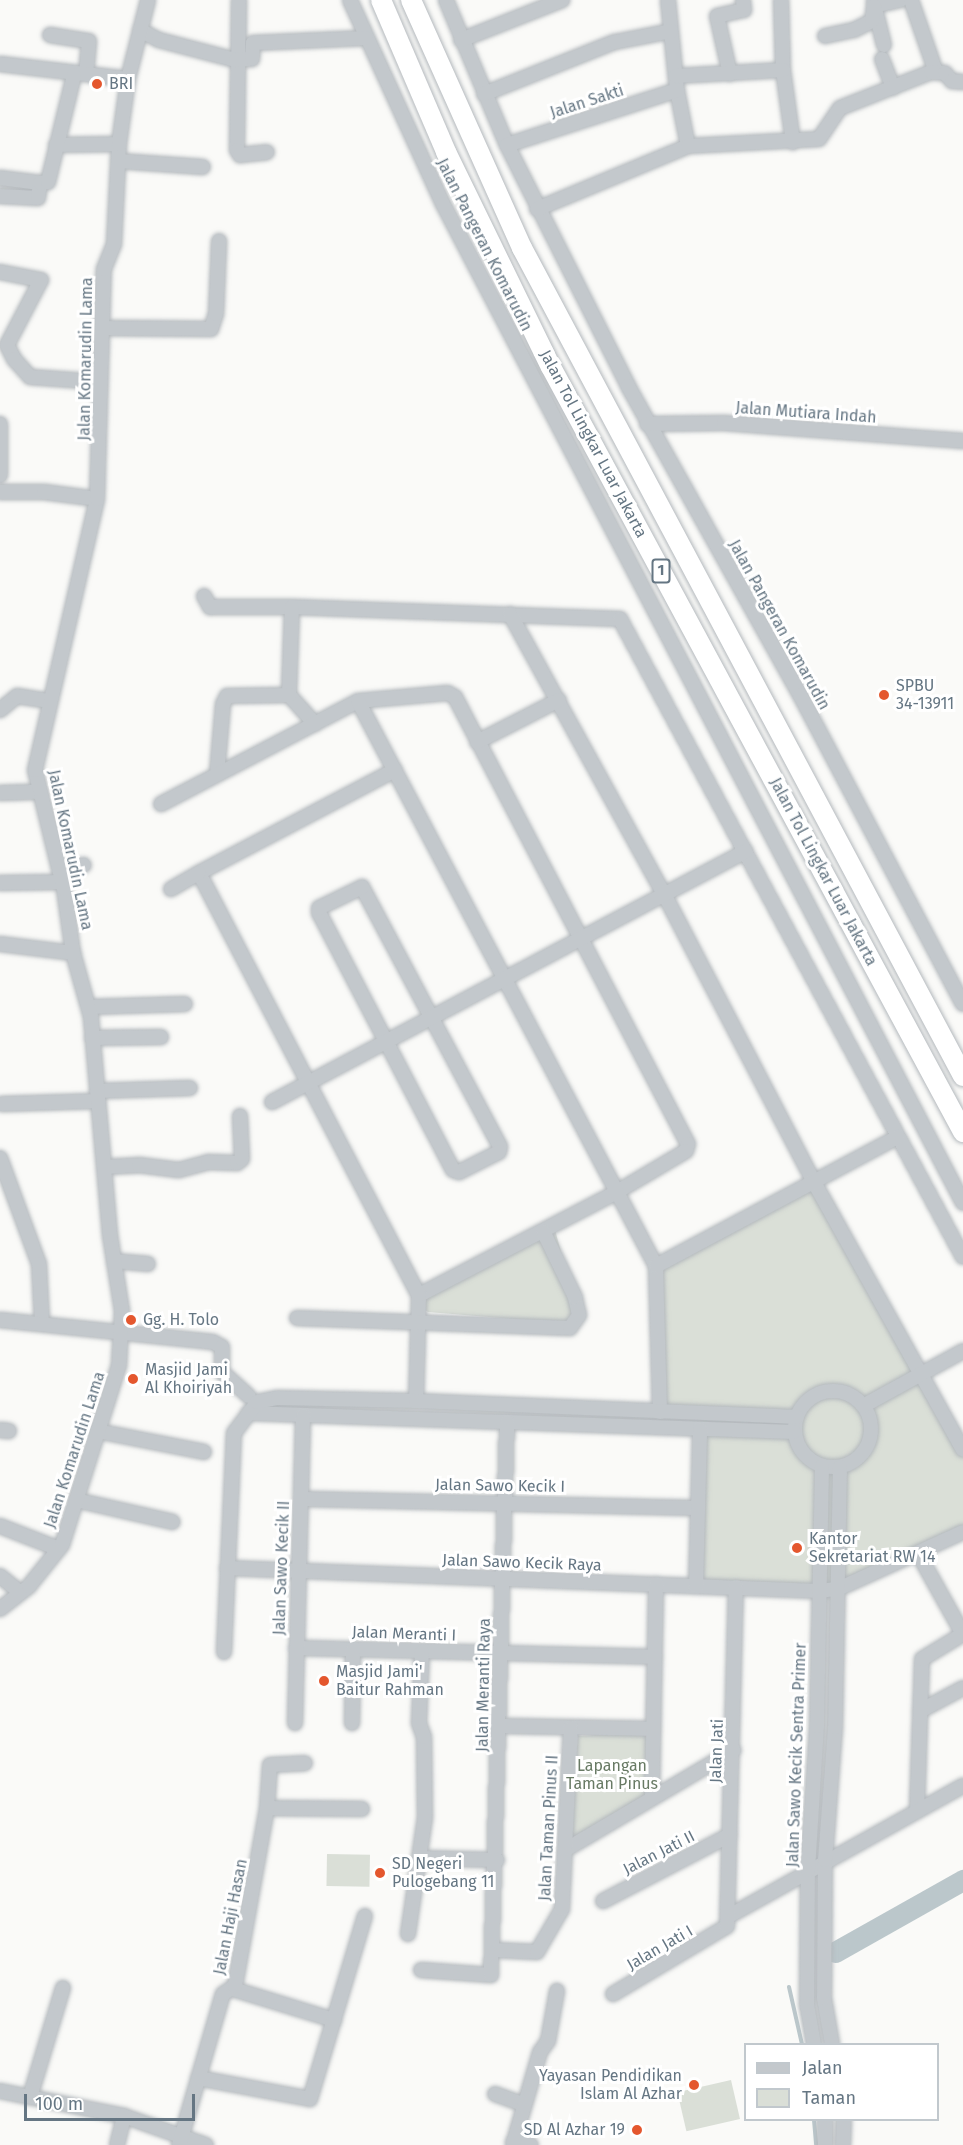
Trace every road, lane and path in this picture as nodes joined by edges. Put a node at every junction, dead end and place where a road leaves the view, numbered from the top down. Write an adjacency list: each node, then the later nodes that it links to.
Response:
1 (148, 0): 14 (street, Jalan Komarudin Lama)
2 (239, 0): 22 (street)
3 (350, 0): 18 (street, Jalan Pangeran Komarudin)
4 (381, 0): 97 (highway, Jalan Tol Lingkar Luar Jakarta / 1)
5 (411, 0): 90 (highway, Jalan Tol Lingkar Luar Jakarta / 1)
6 (446, 0): 19 (street, Jalan Pangeran Komarudin)
7 (562, 0): 19 (street)
8 (668, 0): 15 (street)
9 (743, 0): 27 (street)
10 (781, 0): 24 (street)
11 (900, 0): 13 (street)
12 (911, 0): 25 (street)
13 (874, 3): 17 (street); 20 (street)
14 (140, 30): 22 (street); 29 (street, Jalan Komarudin Lama)
15 (671, 31): 28 (street); 33 (street)
16 (50, 35): 26 (street)
17 (825, 36)
18 (366, 38): 22 (street); 103 (street, Jalan Pangeran Komarudin)
19 (461, 40): 33 (street, Jalan Pangeran Komarudin)
20 (884, 45)
21 (882, 59): 31 (street)
22 (236, 60): 39 (street)
23 (0, 64): 26 (street)
24 (783, 70): 27 (street); 34 (street)
25 (936, 72): 30 (street); 31 (street)
26 (80, 74): 29 (street); 36 (street)
27 (730, 74): 28 (street)
28 (676, 76): 32 (street)
29 (128, 79): 35 (street, Jalan Komarudin Lama)
30 (963, 81)
31 (893, 88): 34 (street)
32 (676, 90): 37 (street, Jalan Sakti); 38 (street)
33 (484, 94): 37 (street, Jalan Pangeran Komarudin)
34 (793, 142): 38 (street)
35 (119, 144): 36 (street); 40 (street, Jalan Komarudin Lama)
36 (56, 145): 43 (street)
37 (507, 146): 45 (street, Jalan Pangeran Komarudin)
38 (688, 146): 45 (street)
39 (267, 152)
40 (118, 161): 41 (street); 48 (street, Jalan Komarudin Lama)
41 (203, 167)
42 (0, 177): 43 (street)
43 (40, 183): 44 (street)
44 (0, 196)
45 (537, 208): 52 (street, Jalan Pangeran Komarudin)
46 (219, 241): 48 (street)
47 (0, 272): 49 (street)
48 (102, 328): 50 (street, Jalan Komarudin Lama)
49 (3, 344): 50 (street)
50 (100, 382): 56 (street, Jalan Komarudin Lama)
51 (0, 424): 54 (street)
52 (647, 424): 53 (street, Jalan Mutiara Indah); 84 (street, Jalan Pangeran Komarudin)
53 (963, 441)
54 (0, 475)
55 (0, 492): 56 (street)
56 (97, 499): 61 (street, Jalan Komarudin Lama)
57 (204, 596): 58 (street)
58 (292, 607): 59 (street); 60 (street)
59 (510, 614): 62 (street); 72 (street)
60 (289, 695): 65 (street); 68 (street)
61 (50, 700): 64 (street); 69 (street, Jalan Komarudin Lama)
62 (559, 700): 66 (street); 78 (street)
63 (358, 701): 65 (street); 66 (street); 67 (street)
64 (0, 710)
65 (315, 724): 68 (street)
66 (477, 742): 79 (street)
67 (395, 770): 74 (street); 82 (street)
68 (217, 774): 71 (street)
69 (38, 792): 70 (street); 75 (street, Jalan Komarudin Lama)
70 (0, 794)
71 (161, 804)
72 (746, 851): 78 (street); 98 (street)
73 (84, 865): 75 (street)
74 (199, 873): 77 (street); 91 (street)
75 (61, 875): 76 (street); 81 (street, Jalan Komarudin Lama)
76 (0, 883)
77 (171, 889)
78 (664, 894): 79 (street); 101 (street)
79 (582, 938): 82 (street); 102 (street)
80 (0, 945): 81 (street)
81 (73, 953): 85 (street, Jalan Komarudin Lama)
82 (504, 979): 86 (street); 102 (street)
83 (185, 1004): 85 (street)
84 (963, 1004)
85 (89, 1007): 88 (street, Jalan Komarudin Lama)
86 (431, 1018): 89 (street); 89 (street); 89 (street)
87 (160, 1036): 88 (street)
88 (92, 1038): 93 (street, Jalan Komarudin Lama)
89 (387, 1042): 91 (street)
90 (963, 1076)
91 (309, 1082): 94 (street); 109 (street)
92 (190, 1088): 93 (street)
93 (97, 1096): 95 (street); 100 (street, Jalan Komarudin Lama)
94 (272, 1102)
95 (2, 1104)
96 (240, 1116): 100 (street)
97 (963, 1132)
98 (898, 1137): 101 (street); 105 (street)
99 (0, 1158): 113 (street)
100 (104, 1167): 106 (street, Jalan Komarudin Lama)
101 (815, 1184): 108 (street); 116 (street)
102 (617, 1192): 104 (street); 108 (street)
103 (963, 1203)
104 (543, 1231): 109 (street); 112 (street)
105 (963, 1257)
106 (114, 1261): 107 (street); 114 (street, Jalan Komarudin Lama)
107 (148, 1264)
108 (656, 1266): 122 (street)
109 (419, 1294): 112 (street)
110 (297, 1318): 112 (street)
111 (0, 1320): 113 (street)
112 (420, 1321): 118 (street)
113 (42, 1324): 114 (street)
114 (122, 1332): 117 (street); 130 (street, Jalan Komarudin Lama)
115 (963, 1351): 116 (street)
116 (923, 1373): 120 (street); 132 (street)
117 (249, 1396)
118 (416, 1401): 119 (street); 123 (street)
119 (455, 1404): 121 (street); 126 (street)
120 (863, 1406): 125 (street); 135 (street)
121 (577, 1410): 122 (street); 128 (street)
122 (660, 1412): 125 (street)
123 (248, 1413): 124 (street); 145 (street)
124 (303, 1415): 126 (street); 136 (street, Jalan Sawo Kecik II)
125 (796, 1417): 131 (street)
126 (455, 1420): 127 (street)
127 (507, 1422): 128 (street); 138 (street, Jalan Meranti Raya)
128 (576, 1425): 129 (street)
129 (700, 1429): 131 (street); 139 (street)
130 (97, 1431): 133 (street); 137 (street, Jalan Komarudin Lama)
131 (794, 1432): 134 (street)
132 (963, 1450)
133 (204, 1452)
134 (822, 1466): 135 (street); 153 (street, Jalan Sawo Kecik Sentra Primer)
135 (840, 1467): 152 (street, Jalan Sawo Kecik Sentra Primer)
136 (301, 1499): 138 (street, Jalan Sawo Kecik I); 146 (street, Jalan Sawo Kecik II)
137 (76, 1500): 140 (street); 143 (street, Jalan Komarudin Lama)
138 (505, 1502): 139 (street, Jalan Sawo Kecik I); 148 (street, Jalan Meranti Raya)
139 (698, 1508): 150 (street)
140 (173, 1521)
141 (0, 1526): 143 (street)
142 (963, 1532): 144 (street, Jalan Sawo Kecik Raya)
143 (59, 1549): 154 (street, Jalan Komarudin Lama)
144 (919, 1555): 152 (street, Jalan Sawo Kecik Raya); 156 (street)
145 (227, 1568): 146 (street, Jalan Sawo Kecik Raya); 159 (street)
146 (299, 1571): 148 (street, Jalan Sawo Kecik Raya); 157 (street, Jalan Sawo Kecik II)
147 (0, 1576): 154 (street)
148 (503, 1579): 149 (street, Jalan Sawo Kecik Raya); 161 (street, Jalan Meranti Raya)
149 (656, 1584): 150 (street, Jalan Sawo Kecik Raya); 162 (street)
150 (696, 1586): 151 (street, Jalan Sawo Kecik Raya)
151 (736, 1587): 153 (street, Jalan Sawo Kecik Raya); 172 (street, Jalan Jati)
152 (838, 1588): 153 (street, Jalan Sawo Kecik Raya); 169 (street, Jalan Sawo Kecik Sentra Primer)
153 (818, 1591): 168 (street, Jalan Sawo Kecik Sentra Primer)
154 (20, 1592): 155 (street, Jalan Komarudin Lama)
155 (0, 1609)
156 (963, 1634): 164 (street)
157 (296, 1648): 158 (street, Jalan Meranti I); 165 (street, Jalan Sawo Kecik II)
158 (353, 1649): 160 (street, Jalan Meranti I); 166 (street)
159 (224, 1652)
160 (422, 1652): 161 (street, Jalan Meranti I); 181 (street)
161 (502, 1655): 162 (street, Jalan Meranti I); 167 (street, Jalan Meranti Raya)
162 (655, 1657): 171 (street)
163 (963, 1688): 164 (street)
164 (920, 1711): 178 (street)
165 (295, 1723)
166 (352, 1723)
167 (500, 1726): 170 (street); 182 (street, Jalan Meranti Raya)
168 (817, 1726): 169 (street); 184 (street, Jalan Sawo Kecik Sentra Primer)
169 (835, 1727): 183 (street, Jalan Sawo Kecik Sentra Primer)
170 (571, 1728): 171 (street); 180 (street, Jalan Taman Pinus II)
171 (652, 1729): 175 (street)
172 (734, 1750): 175 (street); 179 (street, Jalan Jati)
173 (305, 1763): 176 (street, Jalan Haji Hasan)
174 (963, 1786): 178 (street)
175 (652, 1796): 180 (street)
176 (267, 1808): 177 (street); 193 (street, Jalan Haji Hasan)
177 (362, 1809)
178 (917, 1810): 183 (street)
179 (730, 1835): 185 (street, Jalan Jati II); 187 (street, Jalan Jati)
180 (565, 1850): 190 (street, Jalan Taman Pinus II)
181 (420, 1858): 182 (street); 189 (street)
182 (497, 1860): 190 (street, Jalan Meranti Raya)
183 (825, 1860): 184 (street); 196 (street, Jalan Sawo Kecik Sentra Primer)
184 (808, 1870): 187 (street); 197 (street, Jalan Sawo Kecik Sentra Primer)
185 (603, 1901)
186 (365, 1916): 198 (street)
187 (729, 1916): 188 (street, Jalan Jati)
188 (724, 1931): 195 (street, Jalan Jati I)
189 (408, 1934)
190 (494, 1950): 191 (street, Jalan Meranti Raya)
191 (421, 1970)
192 (63, 1988): 204 (street)
193 (233, 1989): 198 (street); 201 (street, Jalan Haji Hasan)
194 (557, 1991): 205 (street)
195 (613, 1994)
196 (824, 1998): 197 (street); 200 (street, Jalan Sawo Kecik Sentra Primer)
197 (807, 2005): 199 (street, Jalan Sawo Kecik Sentra Primer)
198 (334, 2020): 201 (street)
199 (814, 2043)
200 (832, 2043)
201 (198, 2078): 209 (street, Jalan Haji Hasan)
202 (0, 2091): 204 (street)
203 (495, 2094): 205 (street)
204 (30, 2097): 206 (street)
205 (523, 2104): 210 (street)
206 (124, 2116): 209 (street); 211 (street)
207 (825, 2121): 214 (street)
208 (844, 2121): 215 (street)
209 (184, 2141): 212 (street)
210 (513, 2143): 213 (street)
211 (117, 2145)
212 (206, 2145)
213 (531, 2145)
214 (825, 2145)
215 (843, 2145)

